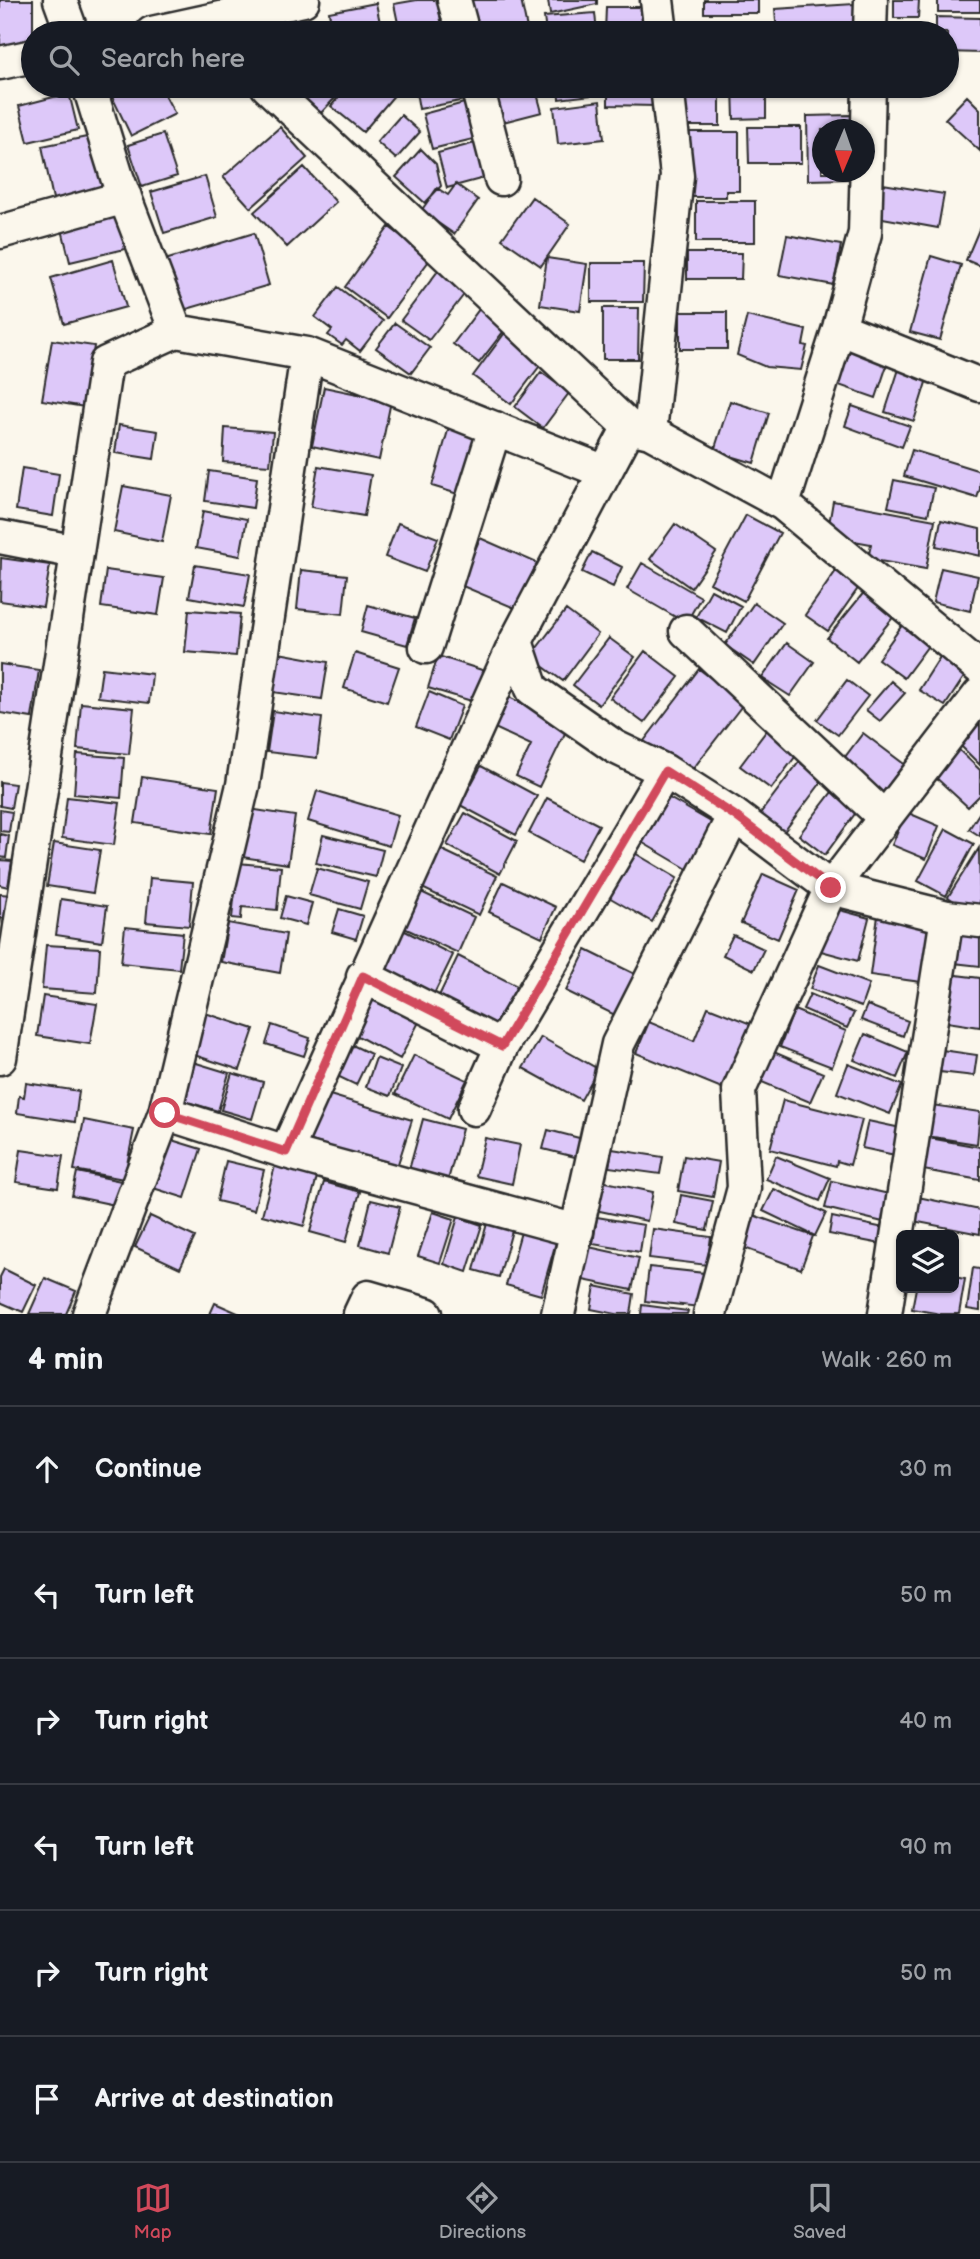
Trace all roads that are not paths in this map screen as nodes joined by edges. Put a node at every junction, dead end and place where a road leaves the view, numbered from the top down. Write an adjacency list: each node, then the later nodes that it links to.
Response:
1 (61, 0): 6 (street)
2 (303, 0): 7 (street)
3 (454, 0): 8 (street)
4 (657, 0): 9 (street)
5 (871, 0): 10 (street)
6 (68, 21)
7 (233, 21)
8 (460, 21)
9 (660, 21)
10 (870, 21)
11 (21, 59): 12 (street)
12 (0, 63)
13 (93, 98): 19 (street)
14 (280, 98): 26 (street)
15 (480, 98): 18 (street)
16 (668, 98): 26 (street)
17 (869, 98): 21 (street)
18 (501, 178)
19 (125, 197): 20 (street); 22 (street)
20 (0, 232)
21 (839, 328): 24 (street); 28 (street)
22 (176, 331): 23 (street); 30 (street)
23 (307, 354): 25 (street); 46 (street)
24 (980, 385)
25 (495, 428): 27 (street); 33 (street)
26 (639, 430): 27 (street); 28 (street)
27 (605, 472): 32 (street)
28 (783, 504): 34 (street)
29 (0, 537): 30 (street)
30 (77, 552): 44 (street)
31 (686, 631): 38 (street)
32 (516, 641): 36 (street); 42 (street)
33 (426, 647)
34 (980, 668)
35 (980, 694): 38 (street)
36 (665, 771): 37 (street); 43 (street)
37 (734, 815): 39 (street); 48 (street)
38 (885, 818): 39 (street)
39 (831, 888): 40 (street); 53 (street)
40 (947, 917): 41 (street); 54 (street)
41 (980, 921)
42 (363, 976): 43 (street); 47 (street)
43 (502, 1046): 45 (street)
44 (0, 1058)
45 (474, 1109)
46 (165, 1113): 47 (street); 49 (street)
47 (286, 1152): 48 (street)
48 (577, 1231): 52 (street)
49 (89, 1314)
50 (360, 1314): 51 (street)
51 (426, 1314)
52 (558, 1314)
53 (710, 1314)
54 (885, 1314)

